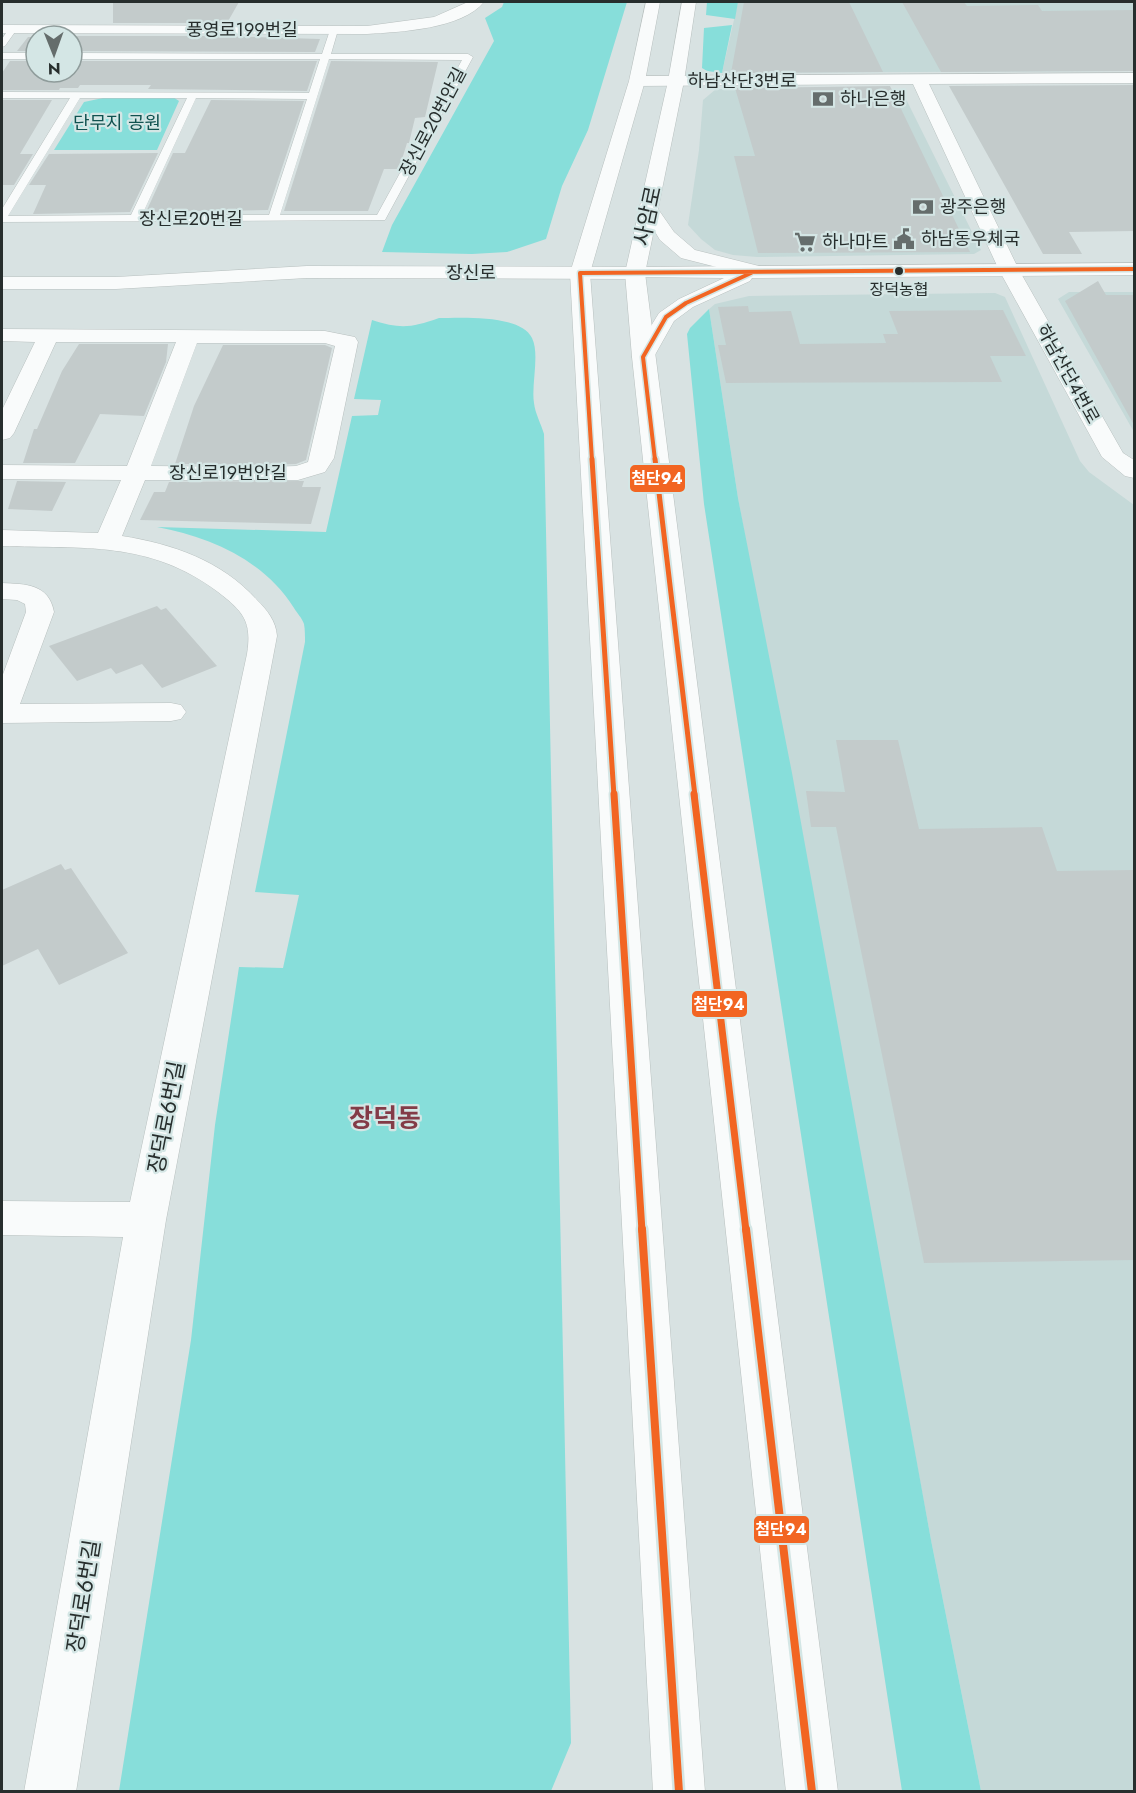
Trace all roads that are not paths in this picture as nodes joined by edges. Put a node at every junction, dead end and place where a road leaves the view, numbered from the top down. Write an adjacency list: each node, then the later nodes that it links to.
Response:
1 (477, 2): 5 (street, 풍영로199번길)
2 (653, 2): 13 (street, 사암로)
3 (689, 2): 14 (street, 사암로)
4 (7, 29): 5 (street, 풍영로199번길); 6 (lane)
5 (334, 30): 10 (lane)
6 (2, 44)
7 (2, 56): 8 (lane)
8 (24, 56)
9 (84, 56): 10 (lane, 장신로20번안길)
10 (324, 56): 18 (lane); 21 (lane, 장신로20번안길)
11 (1134, 78): 12 (street, 하남산단3번로)
12 (920, 80): 14 (street, 하남산단3번로); 26 (street)
13 (637, 81): 14 (street, 하남산단3번로); 29 (street, 사암로)
14 (676, 81): 19 (street, 사암로)
15 (2, 94): 16 (lane)
16 (76, 95): 17 (lane); 20 (lane)
17 (193, 95): 18 (lane); 22 (lane)
18 (313, 96): 23 (lane)
19 (649, 210): 27 (street); 30 (street, 사암로)
20 (2, 218): 22 (lane, 장신로20번길)
21 (381, 218): 23 (lane, 장신로20번길)
22 (135, 219): 23 (lane, 장신로20번길)
23 (273, 219)
24 (153, 262): 28 (street, 장신로)
25 (1134, 269): 26 (street)
26 (1009, 270): 27 (street); 37 (street, 하남산단4번로)
27 (756, 271): 30 (street, 장신로); 35 (street)
28 (307, 272): 29 (street, 장신로); 31 (street, 장신로)
29 (580, 273): 30 (street, 장신로); 48 (street, 사암로)
30 (635, 273): 35 (street, 사암로)
31 (2, 283)
32 (2, 335): 33 (street, 장신로19번안길)
33 (48, 336): 34 (street, 장신로19번안길); 36 (street)
34 (188, 338): 39 (street, 장신로19번안길); 39 (street, 장신로19번안길)
35 (643, 357): 49 (street, 사암로)
36 (2, 433)
37 (1134, 471)
38 (2, 472): 39 (street, 장신로19번안길)
39 (136, 472): 41 (street, 장신로19번안길)
40 (2, 538): 41 (street)
41 (107, 540): 46 (street, 장덕로6번길)
42 (2, 591): 44 (street)
43 (171, 712): 44 (street)
44 (2, 715)
45 (2, 1218): 46 (street)
46 (146, 1220): 47 (street, 장덕로6번길)
47 (50, 1791)
48 (679, 1791)
49 (812, 1791)

